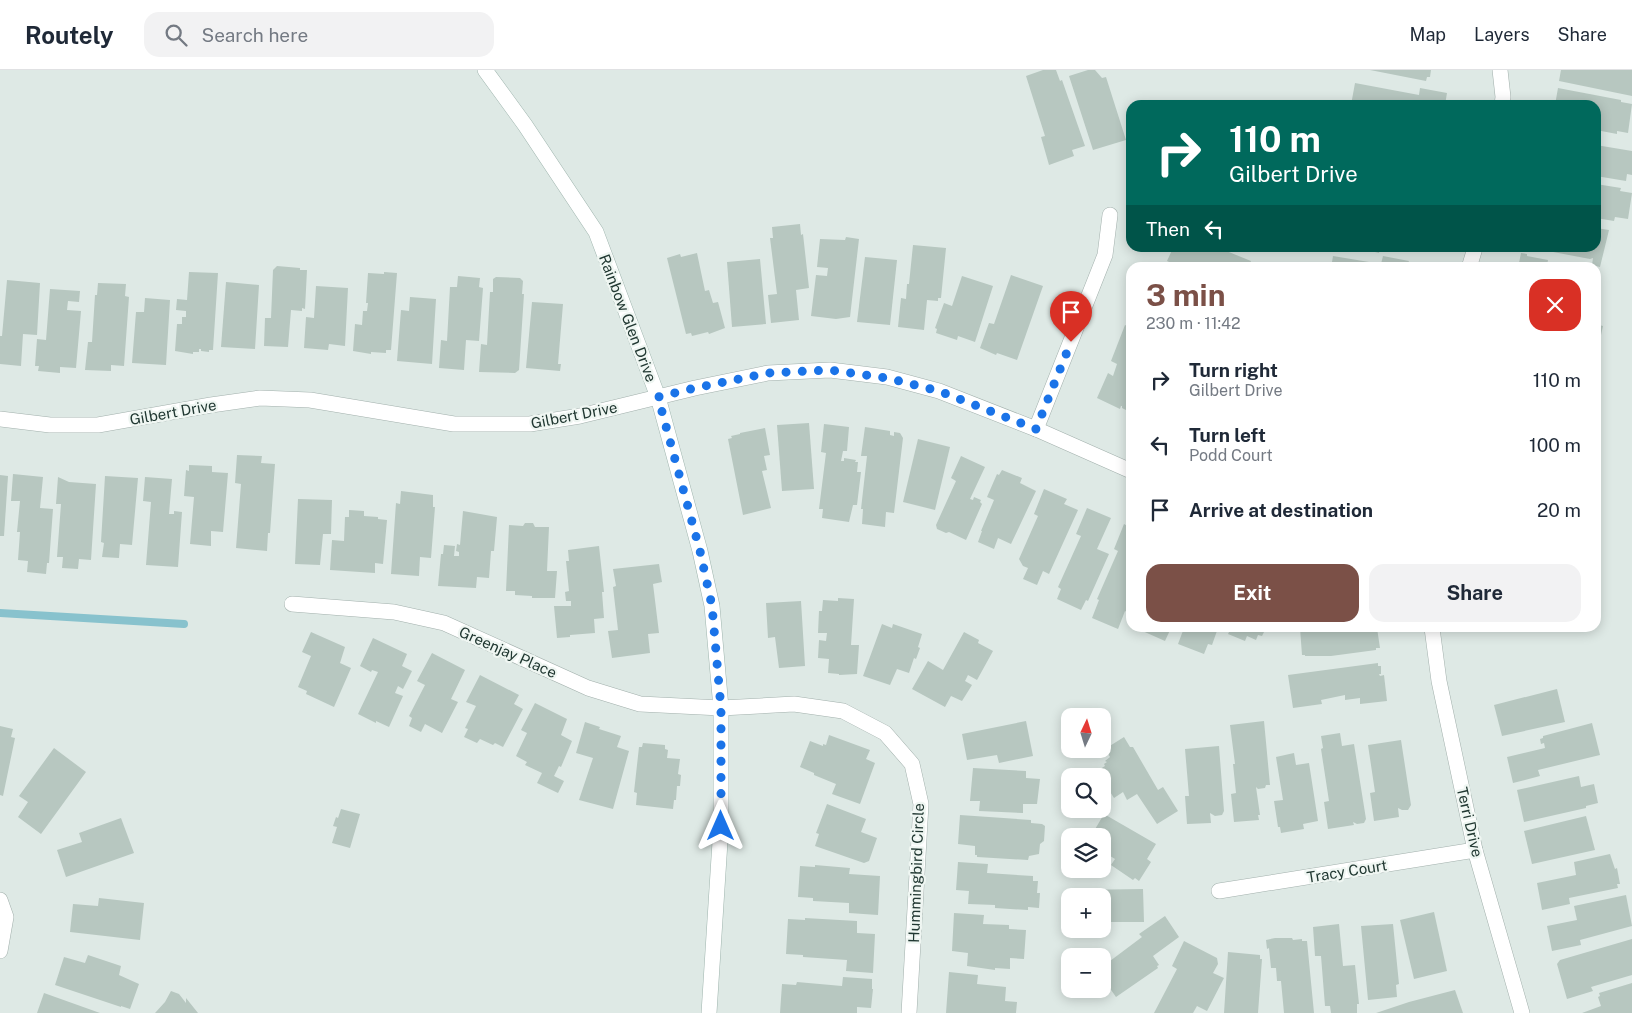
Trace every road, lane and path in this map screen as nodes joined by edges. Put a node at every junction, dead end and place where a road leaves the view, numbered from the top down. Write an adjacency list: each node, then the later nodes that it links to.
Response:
1 (485, 70): 5 (street, Rainbow Glen Drive)
2 (1500, 70): 3 (street)
3 (1503, 100)
4 (1110, 215): 7 (street)
5 (658, 397): 6 (street, Gilbert Drive); 7 (street, Gilbert Drive); 11 (street, Rainbow Glen Drive)
6 (0, 419)
7 (1036, 429): 8 (street, Gilbert Drive)
8 (1126, 469)
9 (292, 604): 11 (street, Greenjay Place)
10 (1433, 632): 12 (street, Terri Drive)
11 (721, 708): 16 (street, Rainbow Glen Drive); 17 (street, Hummingbird Circle)
12 (1475, 850): 13 (street, Tracy Court); 18 (street, Terri Drive)
13 (1219, 891)
14 (0, 900): 15 (street)
15 (0, 951)
16 (709, 1013)
17 (909, 1013)
18 (1522, 1013)

